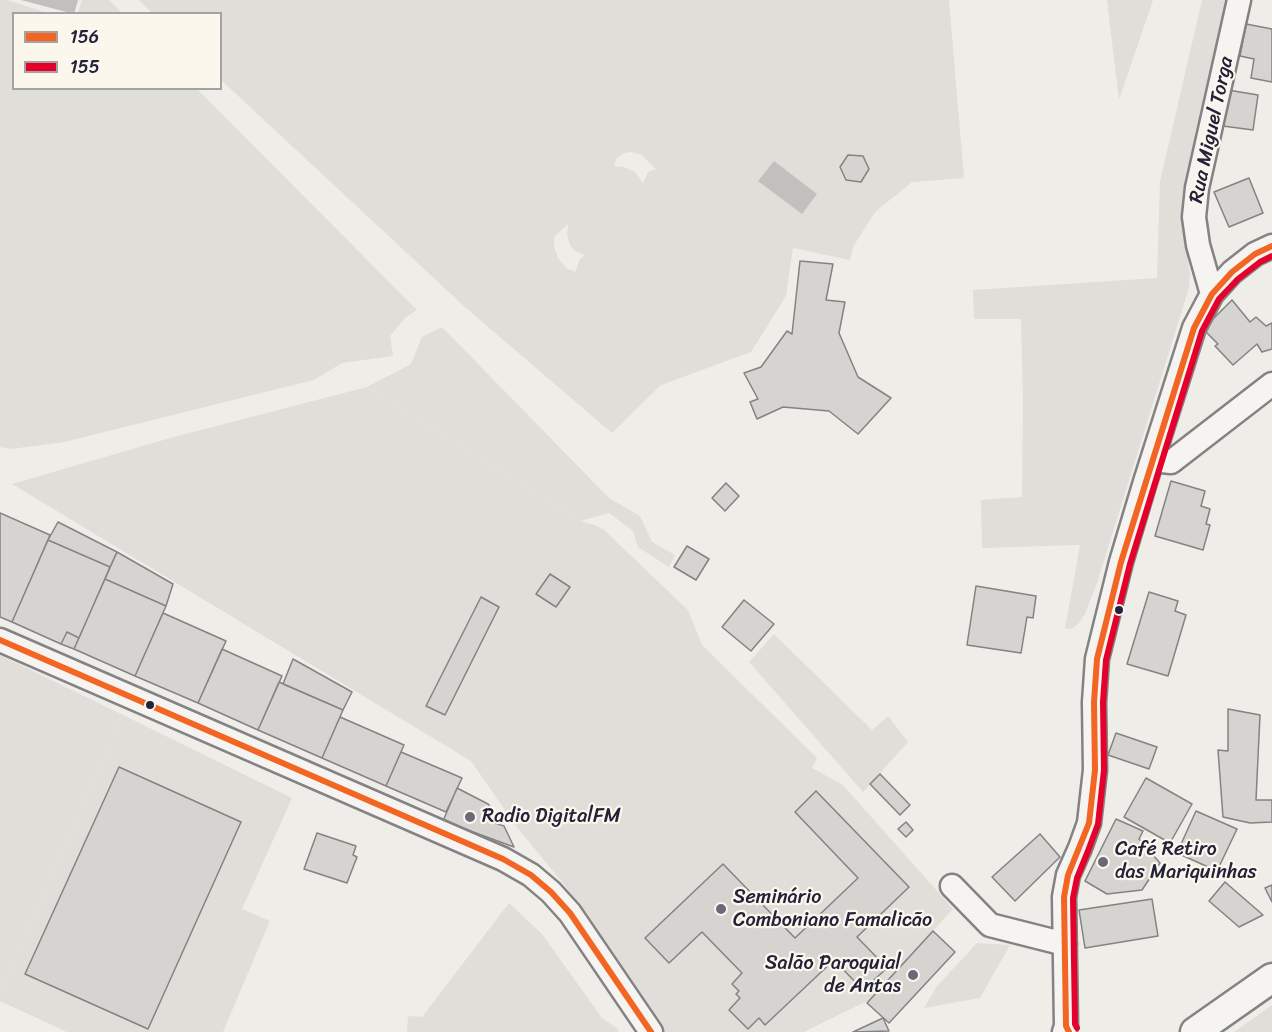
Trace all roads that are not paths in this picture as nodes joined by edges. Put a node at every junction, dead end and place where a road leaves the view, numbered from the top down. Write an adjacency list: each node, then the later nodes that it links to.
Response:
1 (1239, 0): 3 (street, Rua Miguel Torga)
2 (1272, 246): 3 (street)
3 (1212, 294): 5 (street)
4 (1272, 384): 5 (street)
5 (1152, 460): 8 (street)
6 (0, 640): 11 (street)
7 (952, 886): 8 (street)
8 (1065, 944): 10 (street)
9 (1272, 978): 12 (main road)
10 (1066, 1030)
11 (651, 1032)
12 (1195, 1032)

